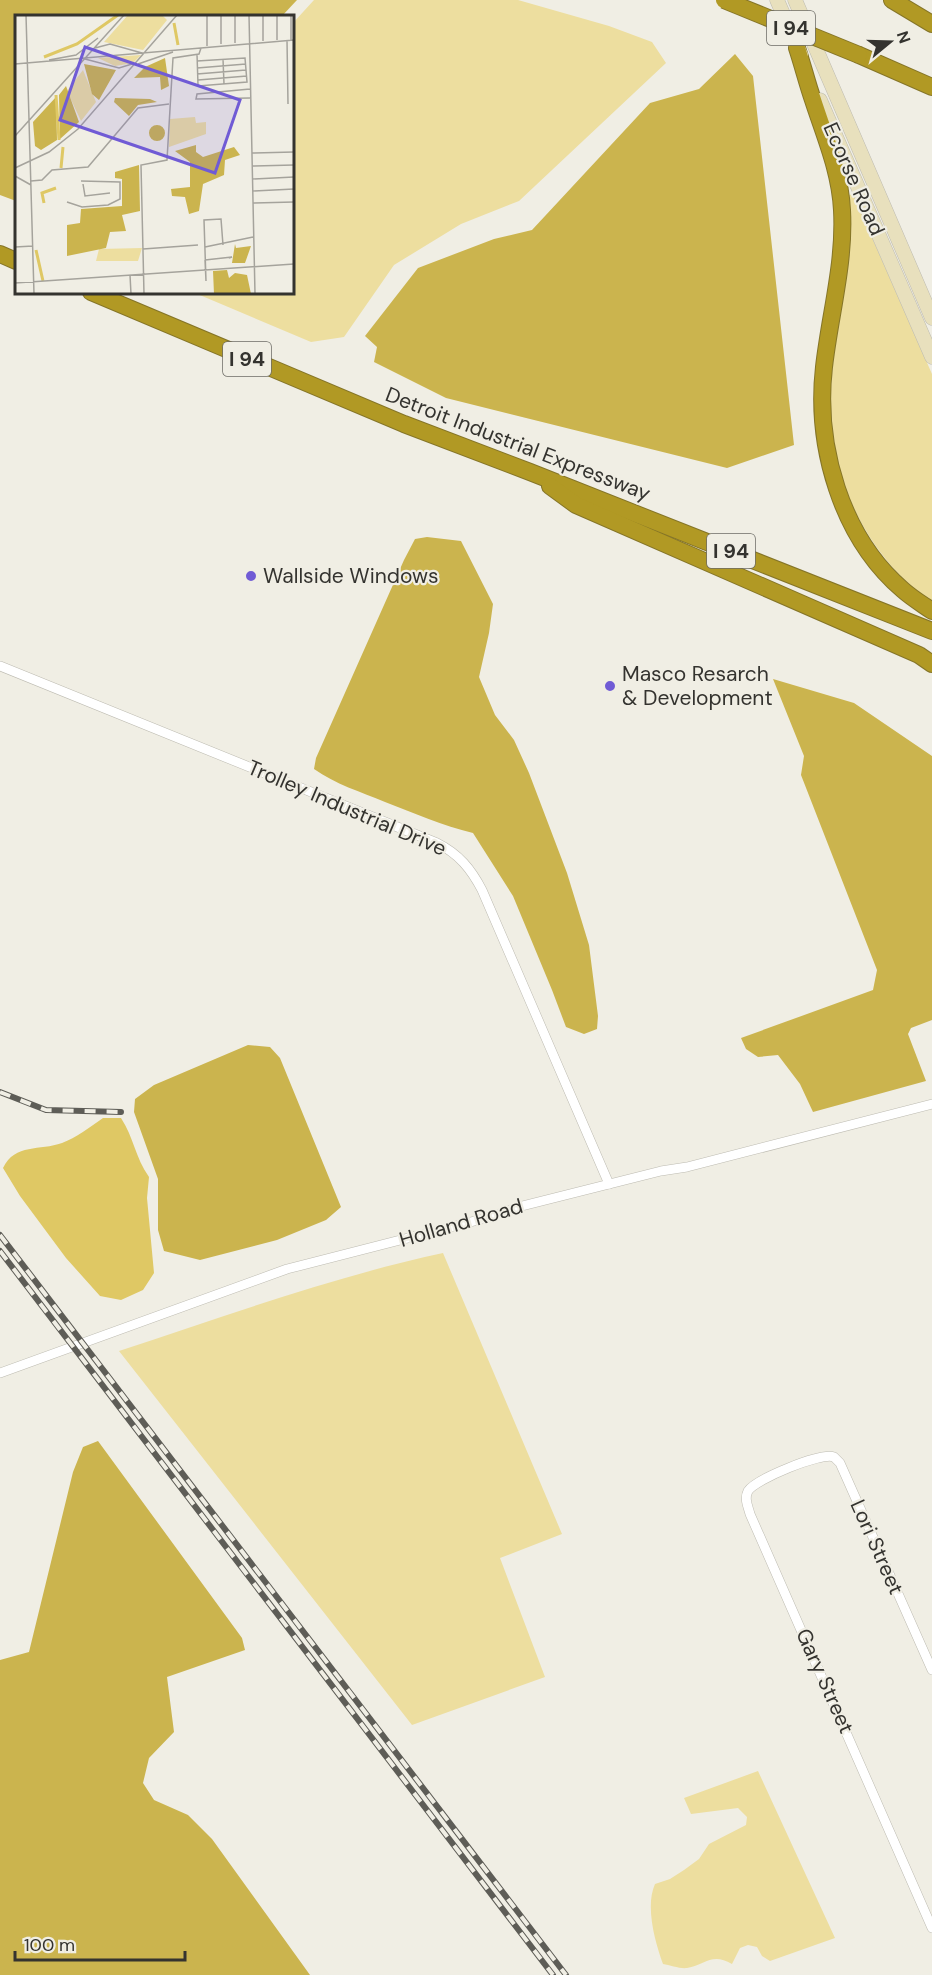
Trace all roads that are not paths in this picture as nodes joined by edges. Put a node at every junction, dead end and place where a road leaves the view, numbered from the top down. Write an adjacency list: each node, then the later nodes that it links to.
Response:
1 (724, 0): 7 (highway, I 94, bridge)
2 (777, 0): 6 (main road, Ecorse Road)
3 (795, 0): 11 (main road, Ecorse Road)
4 (892, 0): 5 (highway)
5 (932, 24)
6 (798, 48): 12 (main road, Ecorse Road); 14 (highway)
7 (932, 87)
8 (0, 254): 9 (highway)
9 (15, 261)
10 (96, 294): 13 (highway, Detroit Industrial Expressway / I 94)
11 (932, 318)
12 (932, 357)
13 (530, 472): 15 (highway, Detroit Industrial Expressway / I 94); 16 (highway)
14 (932, 611)
15 (932, 631)
16 (932, 664)
17 (0, 666): 19 (street, Trolley Industrial Drive)
18 (932, 1104): 19 (street, Holland Road)
19 (609, 1184): 20 (street, Holland Road)
20 (0, 1373)
21 (802, 1464): 22 (street, Lori Street); 23 (street, Gary Street)
22 (932, 1670)
23 (932, 1928)

